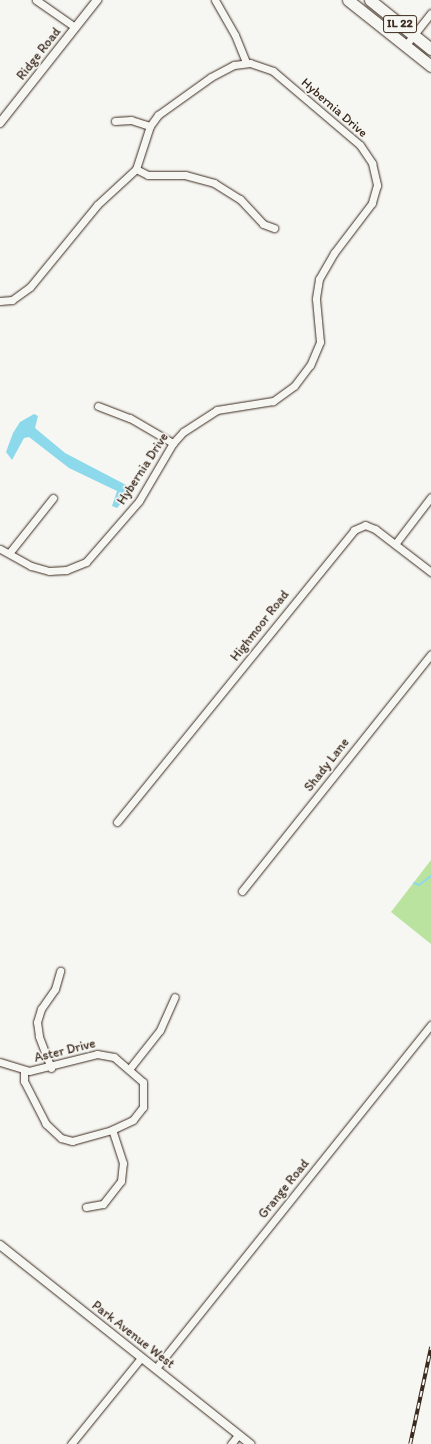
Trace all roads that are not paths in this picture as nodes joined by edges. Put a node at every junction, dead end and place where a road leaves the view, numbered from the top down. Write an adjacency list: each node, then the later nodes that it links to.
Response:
1 (36, 0): 7 (street)
2 (97, 0): 7 (street, Ridge Road)
3 (215, 0): 11 (street)
4 (348, 0): 9 (main road, IL 22)
5 (370, 0): 8 (main road, IL 22)
6 (431, 13): 8 (street)
7 (76, 27): 14 (street, Ridge Road)
8 (414, 35): 9 (street); 10 (main road, IL 22)
9 (405, 46): 12 (main road, IL 22)
10 (431, 49)
11 (246, 62): 15 (street); 20 (street, Hybernia Drive)
12 (431, 66)
13 (115, 121): 15 (street)
14 (0, 122)
15 (150, 126): 16 (street)
16 (136, 169): 17 (street); 18 (street)
17 (274, 228)
18 (0, 301)
19 (98, 406): 20 (street)
20 (173, 443): 25 (street, Hybernia Drive)
21 (431, 497): 23 (street)
22 (53, 498): 25 (street)
23 (395, 544): 26 (street); 28 (street, Highmoor Road)
24 (0, 549): 25 (street, Hybernia Drive)
25 (10, 552)
26 (431, 572)
27 (431, 654): 29 (street, Shady Lane)
28 (117, 822)
29 (242, 891)
30 (60, 971): 34 (street)
31 (175, 997): 35 (street)
32 (431, 1025): 41 (street, Grange Road)
33 (0, 1062): 36 (street, Aster Drive)
34 (51, 1068): 35 (street, Aster Drive); 36 (street, Aster Drive)
35 (130, 1068): 37 (street, Aster Drive)
36 (24, 1070): 37 (street, Aster Drive)
37 (112, 1130): 38 (street)
38 (86, 1208)
39 (0, 1245): 40 (street, Park Avenue West)
40 (141, 1358): 41 (street, Park Avenue West); 43 (street)
41 (156, 1368): 42 (street, Park Avenue West)
42 (238, 1435): 44 (street); 45 (street, Park Avenue West)
43 (75, 1442)
44 (231, 1444)
45 (250, 1444)

